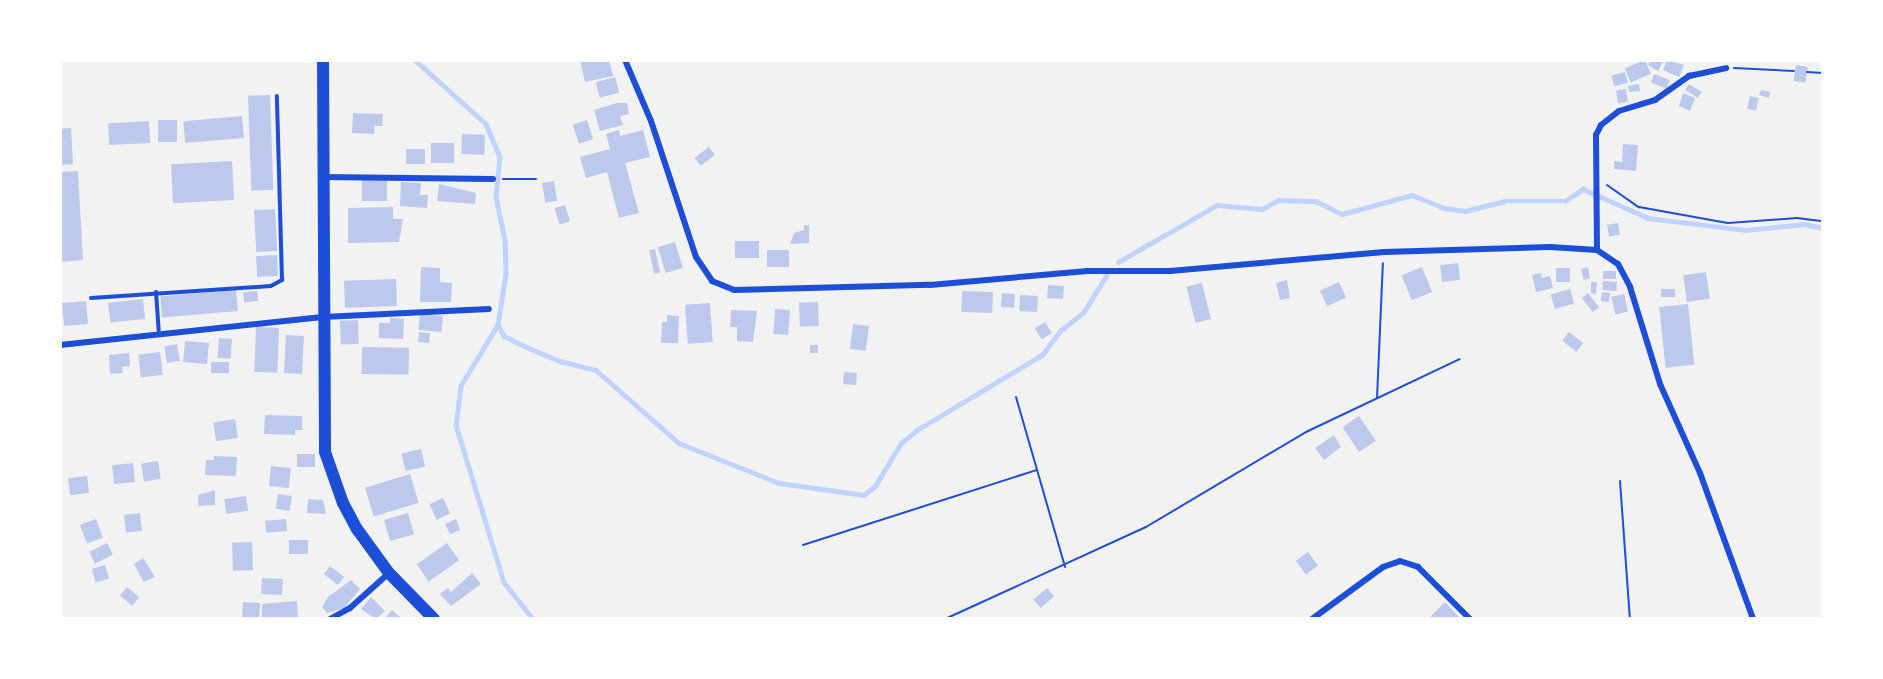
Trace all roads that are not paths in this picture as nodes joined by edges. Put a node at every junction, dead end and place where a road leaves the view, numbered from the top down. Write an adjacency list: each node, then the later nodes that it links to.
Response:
1 (323, 60): 5 (highway)
2 (625, 60): 7 (street)
3 (1726, 68): 7 (street)
4 (277, 96): 8 (lane)
5 (322, 177): 6 (street); 11 (highway)
6 (494, 178)
7 (1597, 250): 19 (street)
8 (156, 292): 9 (lane); 12 (lane)
9 (91, 298)
10 (489, 309): 11 (street)
11 (323, 317): 12 (street); 14 (highway)
12 (159, 332): 13 (street)
13 (60, 345)
14 (389, 573): 15 (street); 16 (highway)
15 (330, 619)
16 (434, 619)
17 (1312, 619): 18 (street)
18 (1470, 619)
19 (1753, 619)

